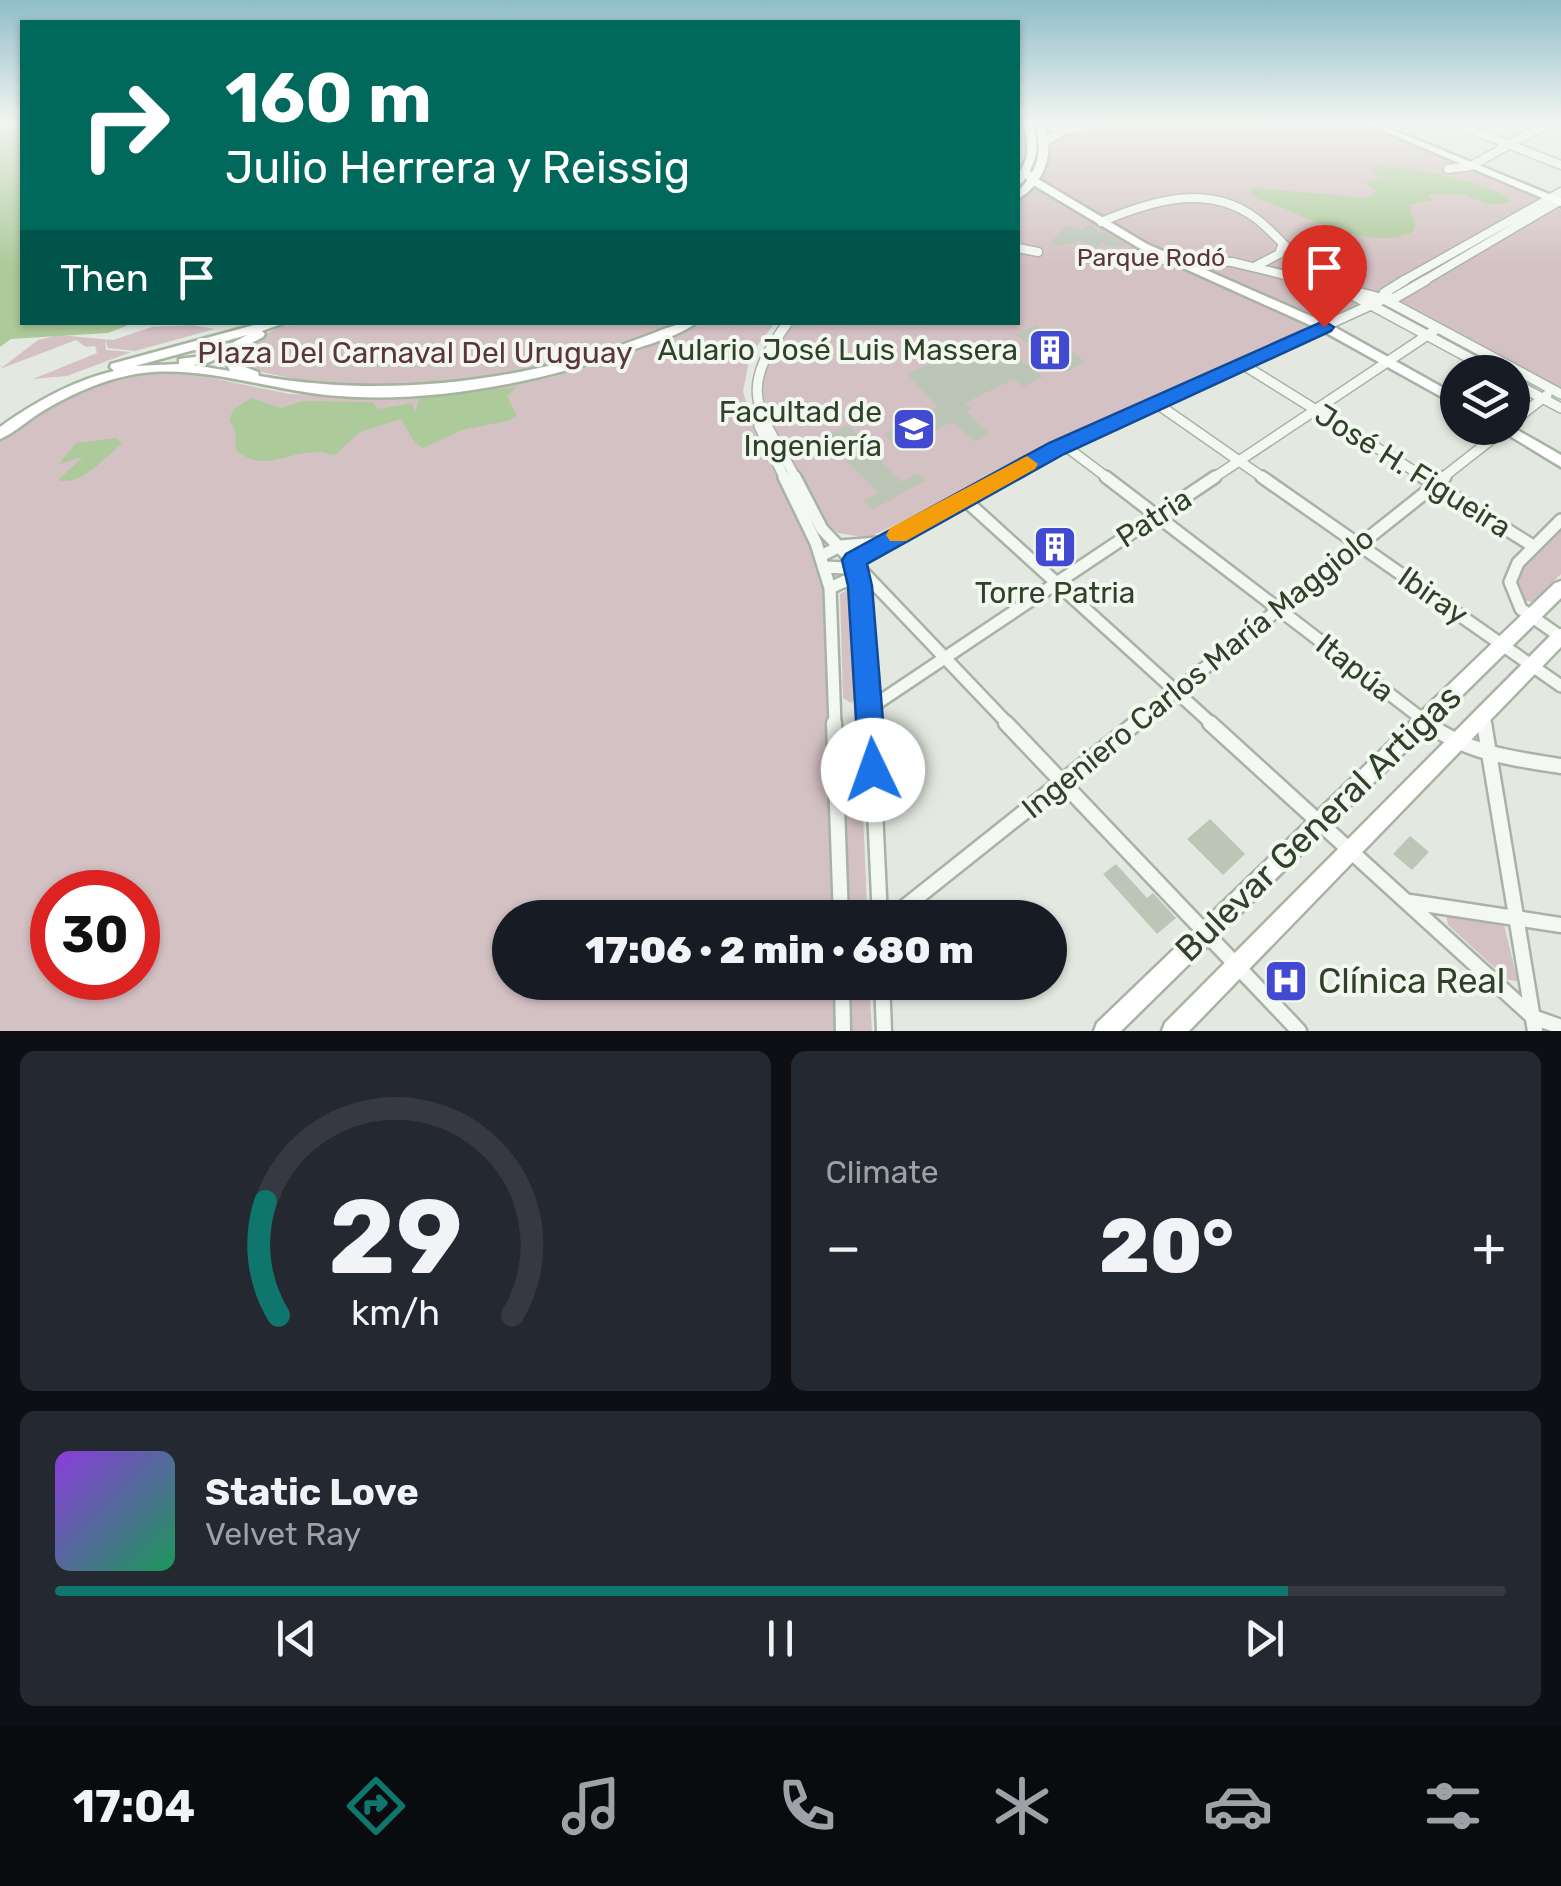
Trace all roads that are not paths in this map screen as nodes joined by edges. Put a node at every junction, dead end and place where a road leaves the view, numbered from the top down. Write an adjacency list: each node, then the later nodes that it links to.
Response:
1 (1038, 171): 4 (main road)
2 (1488, 171): 6 (main road)
3 (1021, 176): 4 (main road)
4 (1037, 176): 5 (main road); 7 (main road)
5 (1020, 194)
6 (1558, 199): 19 (street)
7 (1104, 220): 8 (main road); 9 (street)
8 (1150, 246): 13 (street); 14 (main road)
9 (1282, 246): 16 (street); 18 (street)
10 (1020, 248): 11 (street)
11 (1038, 252)
12 (1084, 258): 13 (street)
13 (1133, 258): 14 (street)
14 (1179, 259): 15 (street); 17 (main road); 26 (main road)
15 (1232, 262): 16 (street); 17 (street)
16 (1254, 267): 18 (street)
17 (1222, 274): 26 (main road)
18 (1345, 290): 19 (street); 20 (street)
19 (1384, 299): 20 (street); 27 (street)
20 (1373, 305): 26 (street); 28 (street)
21 (270, 325): 29 (main road)
22 (276, 325): 34 (main road)
23 (684, 325): 34 (main road)
24 (782, 325): 59 (street)
25 (783, 325): 56 (street)
26 (1324, 327): 31 (main road); 32 (street)
27 (1438, 328): 28 (street, Patria); 37 (street)
28 (1427, 335): 30 (street); 31 (street, Patria)
29 (162, 352): 33 (main road); 43 (main road)
30 (1464, 355)
31 (1387, 362): 35 (main road); 42 (street, Patria)
32 (1242, 364): 39 (street); 42 (street, José H. Figueira)
33 (150, 368): 34 (main road); 44 (main road)
34 (275, 385)
35 (1440, 392)
36 (1530, 392): 38 (street)
37 (1557, 392): 38 (street)
38 (1542, 398): 40 (street); 41 (street)
39 (1156, 403): 46 (street); 49 (street, Ibiray)
40 (1530, 408)
41 (1561, 408)
42 (1315, 410): 49 (street, Patria); 50 (street, José H. Figueira)
43 (0, 423)
44 (0, 434)
45 (1530, 442): 48 (main road)
46 (1064, 445): 51 (street); 52 (street, Itapúa)
47 (1484, 445): 50 (street, Ingeniero Carlos María Maggiolo)
48 (1556, 457)
49 (1240, 462): 52 (street, Patria); 55 (street, Ibiray)
50 (1436, 485): 55 (street, Ingeniero Carlos María Maggiolo); 57 (street, José H. Figueira)
51 (963, 498): 54 (street); 60 (street)
52 (1156, 517): 60 (street, Patria); 64 (street, Itapúa)
53 (1561, 520): 57 (street)
54 (884, 542): 56 (street); 58 (street)
55 (1360, 544): 64 (street, Ingeniero Carlos María Maggiolo); 67 (street, Ibiray)
56 (840, 546): 58 (street); 59 (street)
57 (1533, 546): 65 (street)
58 (854, 560): 59 (street); 61 (street); 68 (street)
59 (824, 562): 62 (street)
60 (1057, 582): 68 (street, Patria); 71 (street)
61 (860, 586): 62 (street); 72 (street)
62 (830, 588): 81 (street)
63 (1561, 588): 65 (main road, Bulevar General Artigas)
64 (1278, 609): 71 (street, Ingeniero Carlos María Maggiolo); 74 (street, Itapúa)
65 (1531, 616): 66 (street, Bulevar General Artigas); 67 (main road, Bulevar General Artigas)
66 (1561, 636): 69 (main road, Bulevar General Artigas)
67 (1502, 644): 69 (street, Ibiray); 74 (main road, Bulevar General Artigas)
68 (946, 657): 72 (street, Patria); 78 (street)
69 (1532, 666): 70 (street, Ibiray); 73 (main road, Bulevar General Artigas)
70 (1561, 686)
71 (1176, 690): 78 (street, Ingeniero Carlos María Maggiolo); 79 (street)
72 (870, 708): 82 (street)
73 (1483, 718): 75 (main road, Bulevar General Artigas); 76 (street)
74 (1422, 720): 75 (street, Itapúa); 79 (main road, Bulevar General Artigas)
75 (1458, 743): 76 (street, Itapúa); 80 (main road, Bulevar General Artigas)
76 (1491, 755): 77 (street, Itapúa); 85 (street)
77 (1561, 766)
78 (1063, 780): 83 (street, Ingeniero Carlos María Maggiolo); 87 (street)
79 (1320, 821): 80 (street); 87 (main road, Bulevar General Artigas)
80 (1352, 849): 84 (street); 88 (main road, Bulevar General Artigas)
81 (840, 900)
82 (879, 900)
83 (913, 900)
84 (1410, 902): 85 (street); 91 (street)
85 (1517, 918): 86 (street); 91 (street)
86 (1561, 925)
87 (1208, 932): 88 (street); 95 (main road, Bulevar General Artigas)
88 (1238, 964): 96 (main road, Bulevar General Artigas); 97 (street)
89 (842, 1000): 93 (street)
90 (883, 1000): 94 (street)
91 (1534, 1024): 92 (street)
92 (1561, 1027)
93 (843, 1031)
94 (884, 1031)
95 (1106, 1031)
96 (1173, 1031)
97 (1300, 1031)

